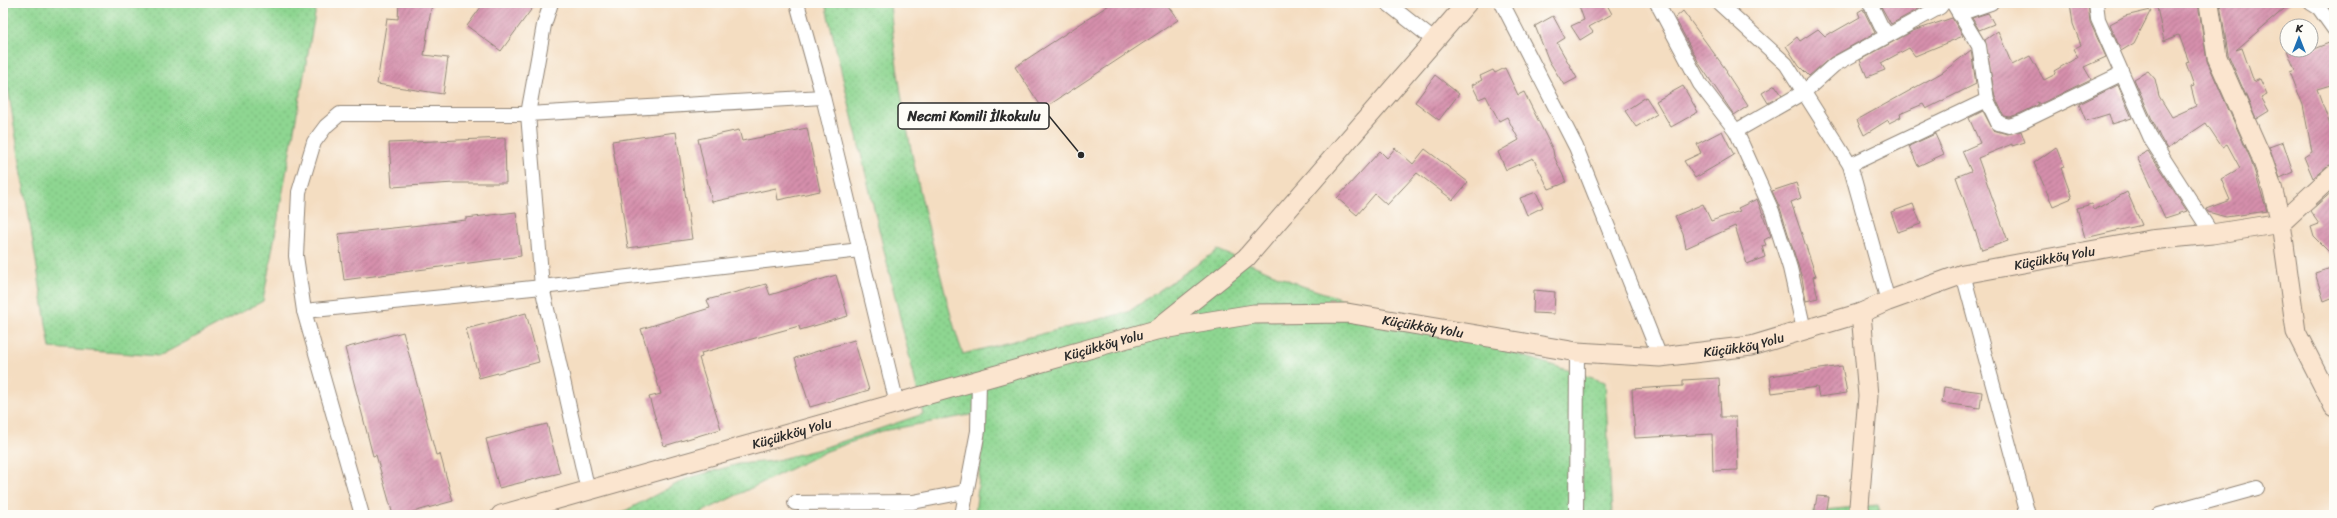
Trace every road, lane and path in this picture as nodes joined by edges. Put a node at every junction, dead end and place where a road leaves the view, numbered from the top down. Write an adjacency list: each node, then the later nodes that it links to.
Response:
1 (551, 3): 22 (street)
2 (797, 3): 20 (street)
3 (1387, 3): 17 (street)
4 (1467, 3): 17 (main road)
5 (1502, 3): 37 (street)
6 (1657, 3): 23 (street)
7 (1719, 3): 19 (street)
8 (1870, 3): 16 (street)
9 (1990, 3): 14 (street)
10 (2096, 3): 18 (street)
11 (2209, 3): 26 (main road)
12 (2311, 3): 15 (street)
13 (1936, 5): 16 (street)
14 (1956, 8): 21 (street)
15 (2334, 29)
16 (1888, 35): 19 (street)
17 (1435, 41): 34 (main road)
18 (2122, 74): 21 (street); 27 (street)
19 (1804, 92): 23 (street); 24 (street)
20 (823, 97): 22 (street); 28 (street)
21 (1987, 100): 24 (street)
22 (528, 114): 30 (street); 32 (street)
23 (1736, 131): 35 (street)
24 (1850, 165): 31 (street)
25 (2334, 174): 26 (main road)
26 (2281, 223): 27 (main road, Küçükköy Yolu); 40 (main road)
27 (2212, 234): 29 (main road, Küçükköy Yolu)
28 (860, 250): 30 (street); 39 (street)
29 (1963, 274): 31 (main road, Küçükköy Yolu); 50 (street)
30 (542, 287): 32 (street); 42 (street)
31 (1888, 301): 33 (main road, Küçükköy Yolu)
32 (304, 311): 45 (street)
33 (1861, 313): 35 (main road, Küçükköy Yolu); 49 (main road)
34 (1156, 330): 36 (main road, Küçükköy Yolu); 38 (main road, Küçükköy Yolu)
35 (1804, 330): 37 (main road, Küçükköy Yolu)
36 (1577, 352): 37 (main road, Küçükköy Yolu); 48 (street)
37 (1660, 357)
38 (979, 380): 39 (main road, Küçükköy Yolu); 43 (street)
39 (896, 404): 42 (main road, Küçükköy Yolu)
40 (2334, 407)
41 (2257, 488): 51 (street)
42 (588, 491): 46 (main road, Küçükköy Yolu)
43 (965, 492): 44 (street); 47 (street)
44 (795, 503)
45 (362, 515)
46 (501, 515)
47 (962, 515)
48 (1576, 515)
49 (1860, 515)
50 (2028, 515)
51 (2159, 515)

